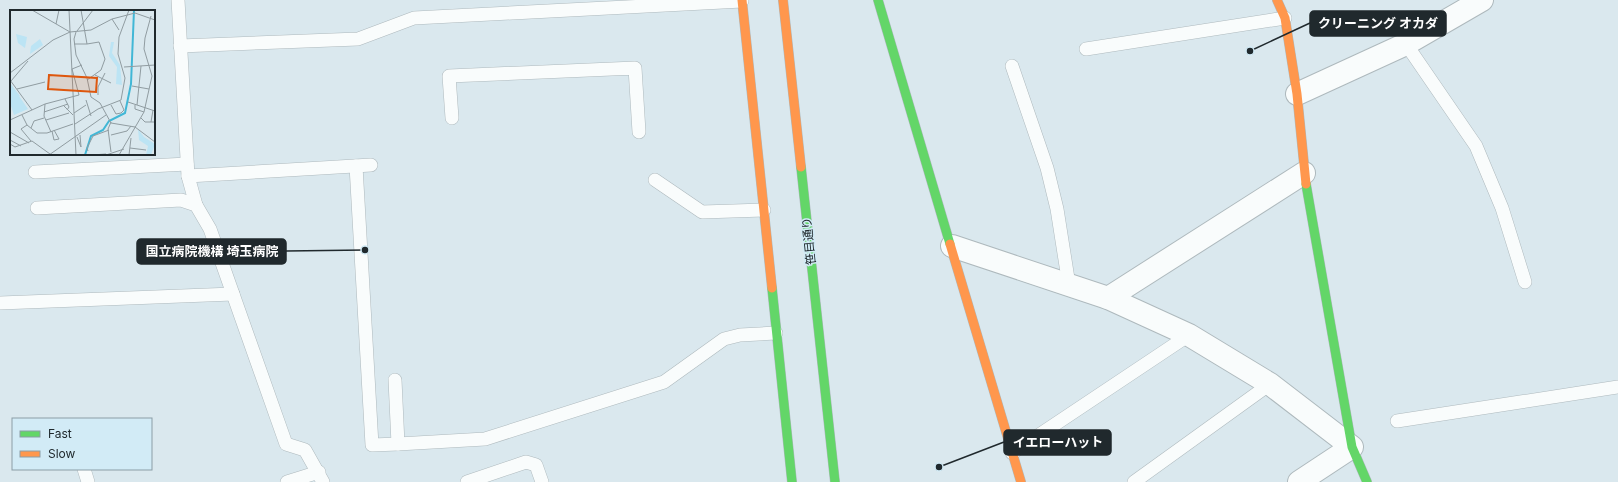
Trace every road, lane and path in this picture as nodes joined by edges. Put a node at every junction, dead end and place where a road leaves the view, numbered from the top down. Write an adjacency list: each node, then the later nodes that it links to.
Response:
1 (178, 0): 10 (lane)
2 (742, 0): 7 (lane); 24 (street)
3 (783, 0): 47 (street, 笹目通り)
4 (878, 0): 25 (street)
5 (1277, 0): 8 (street)
6 (1482, 0): 9 (street)
7 (560, 5): 10 (lane)
8 (1285, 18): 11 (lane); 13 (street)
9 (1406, 44): 13 (street); 26 (lane)
10 (180, 46): 18 (lane)
11 (1086, 49)
12 (1012, 66): 27 (lane)
13 (1297, 94): 20 (street)
14 (452, 118): 15 (lane)
15 (639, 132)
16 (356, 166): 17 (lane); 18 (lane); 37 (lane)
17 (371, 166)
18 (187, 170): 19 (lane); 22 (lane)
19 (34, 172)
20 (1304, 173): 29 (street); 38 (street)
21 (655, 180): 24 (lane)
22 (196, 205): 23 (lane); 28 (lane)
23 (37, 208)
24 (764, 210): 31 (street)
25 (952, 246): 27 (street); 39 (street)
26 (1525, 282)
27 (1069, 285): 29 (street)
28 (233, 294): 30 (lane); 41 (lane)
29 (1108, 298): 32 (street)
30 (0, 303)
31 (776, 333): 37 (lane); 46 (street)
32 (1189, 335): 34 (street); 39 (lane)
33 (395, 380): 37 (lane)
34 (1270, 384): 38 (street); 49 (lane)
35 (1618, 387): 36 (lane)
36 (1397, 421)
37 (398, 444)
38 (1352, 447): 50 (street); 51 (street)
39 (1012, 454): 48 (street)
40 (84, 470): 42 (lane)
41 (321, 477): 43 (lane)
42 (88, 482)
43 (287, 482)
44 (467, 482): 45 (lane)
45 (542, 482)
46 (792, 482)
47 (836, 482)
48 (1021, 482)
49 (1134, 482)
50 (1300, 482)
51 (1367, 482)

